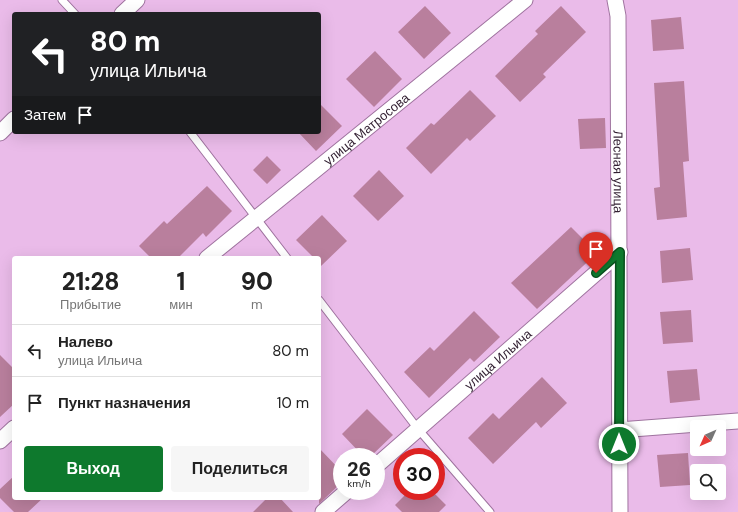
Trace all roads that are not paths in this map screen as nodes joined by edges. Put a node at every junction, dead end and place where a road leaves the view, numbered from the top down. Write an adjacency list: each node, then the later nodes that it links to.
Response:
1 (62, 0): 5 (lane)
2 (137, 0): 6 (street)
3 (525, 0): 10 (street, улица Матросова)
4 (615, 0): 11 (street, Лесная улица)
5 (73, 12)
6 (124, 12)
7 (12, 121): 8 (street)
8 (0, 133)
9 (192, 134): 10 (lane)
10 (256, 218): 12 (street, улица Матросова); 13 (lane)
11 (620, 252): 16 (street, улица Ильича); 18 (street, Лесная улица)
12 (209, 256)
13 (285, 256)
14 (321, 303): 16 (lane)
15 (738, 421): 18 (street)
16 (418, 429): 20 (street, улица Ильича); 23 (lane)
17 (12, 430): 19 (street)
18 (619, 430): 24 (street, Лесная улица)
19 (0, 441)
20 (385, 458)
21 (337, 500): 22 (street)
22 (323, 512)
23 (490, 512)
24 (620, 512)

